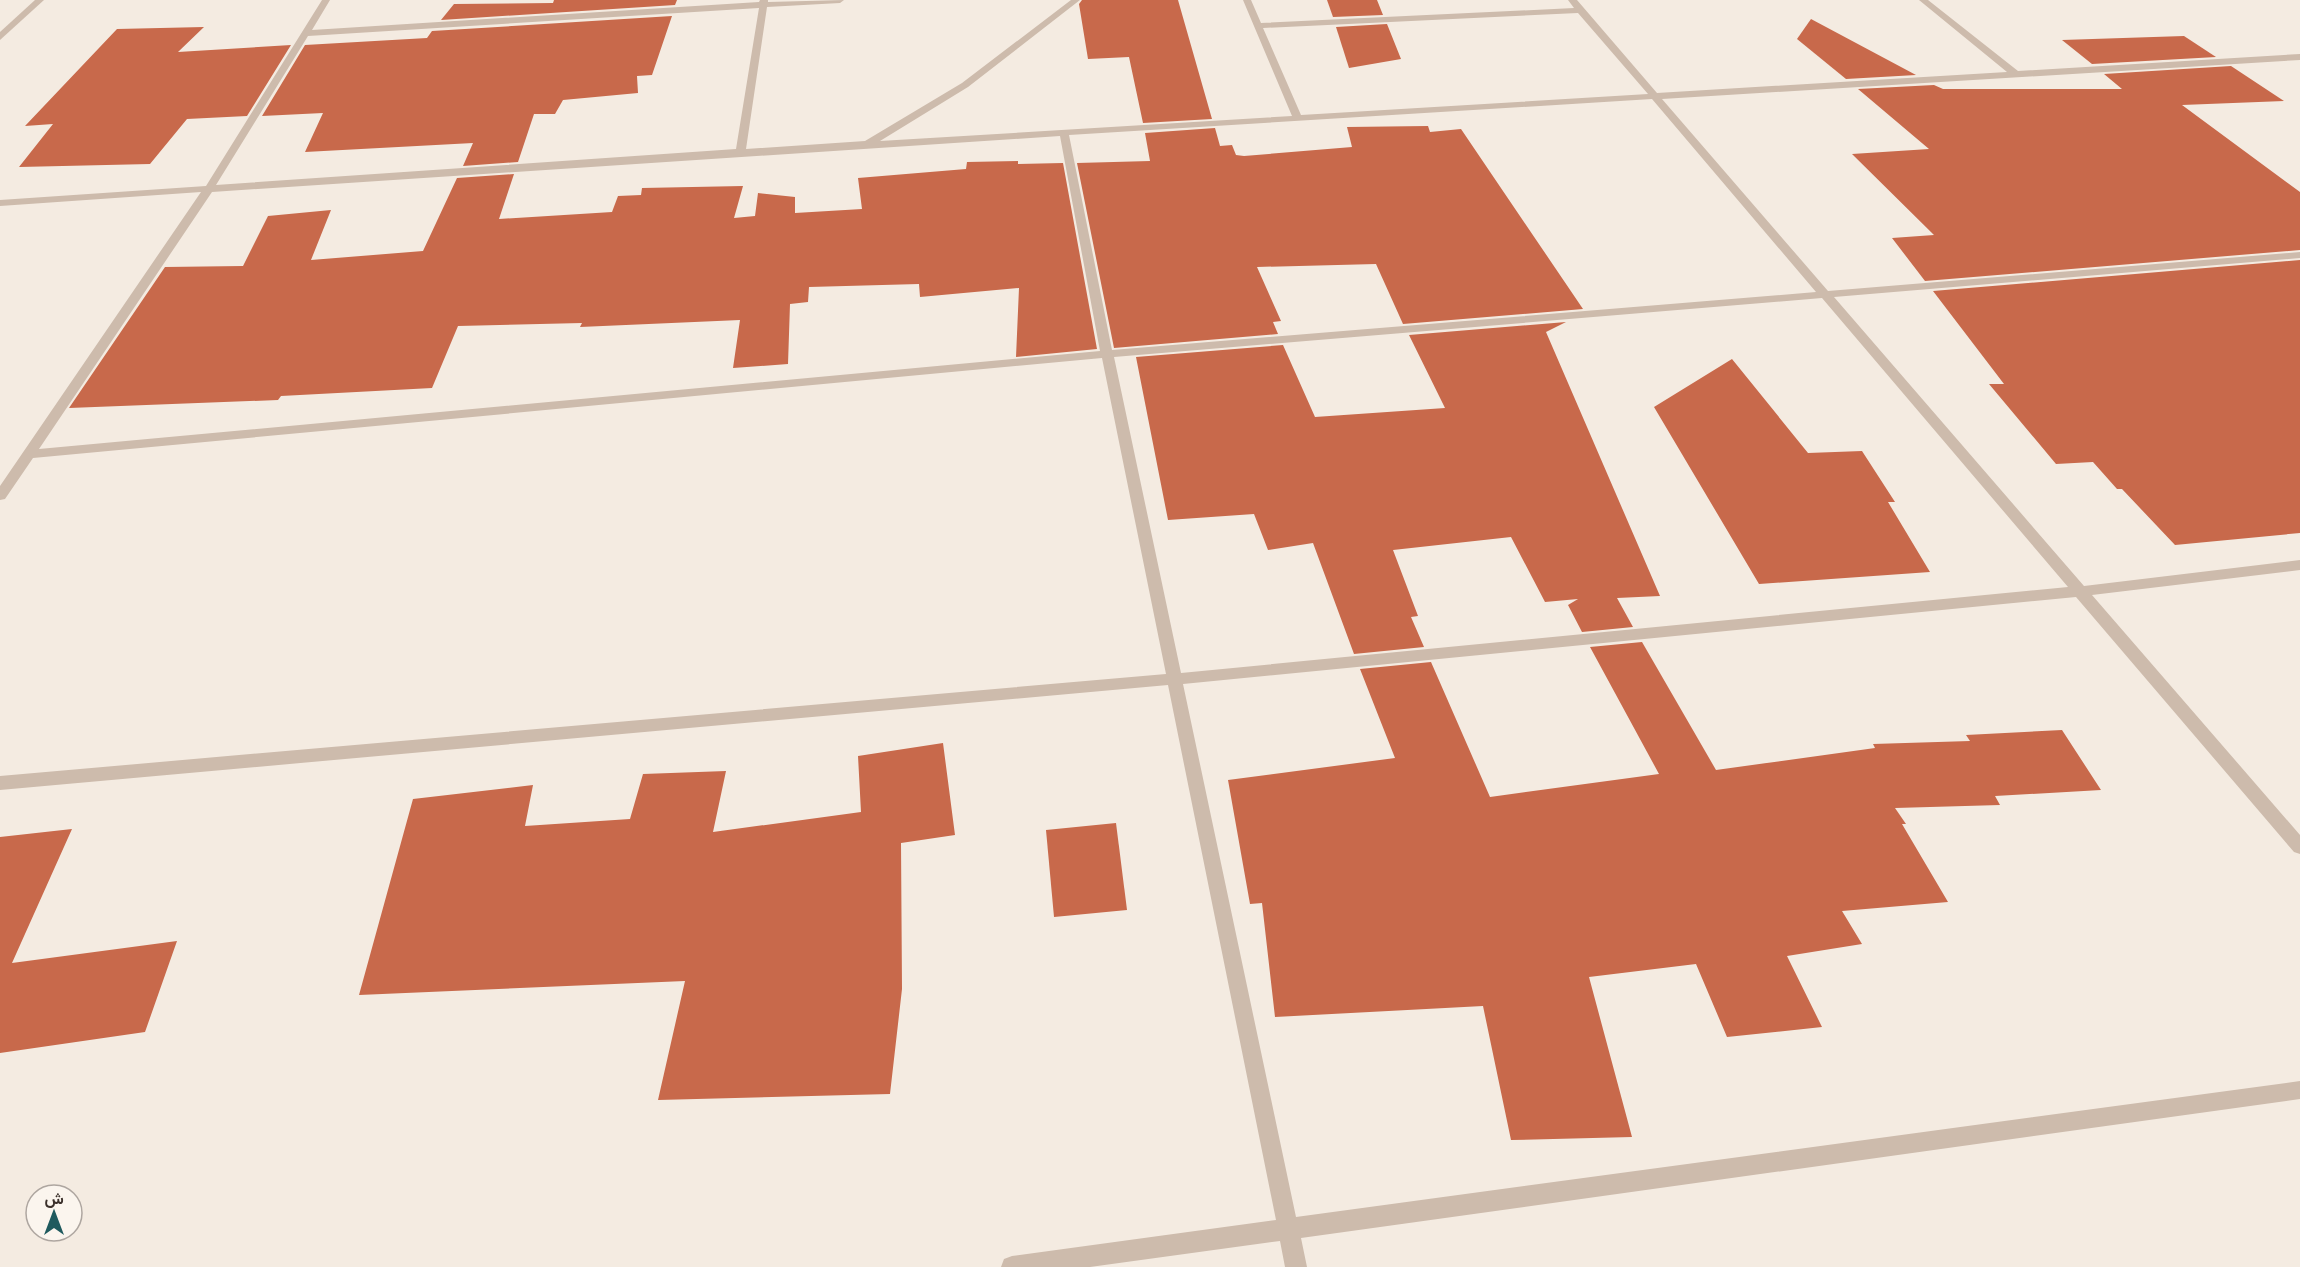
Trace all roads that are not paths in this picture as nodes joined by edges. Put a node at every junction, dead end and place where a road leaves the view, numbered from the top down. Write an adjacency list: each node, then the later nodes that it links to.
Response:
1 (40, 0): 12 (street)
2 (326, 0): 11 (street)
3 (840, 0): 8 (street)
4 (1076, 0): 18 (street)
5 (1247, 0): 10 (street)
6 (1572, 0): 9 (street)
7 (1923, 0): 14 (street)
8 (764, 2): 11 (street); 19 (street)
9 (1581, 10): 10 (street); 15 (street)
10 (1258, 26): 16 (street)
11 (307, 33): 20 (street)
12 (0, 37)
13 (2300, 57): 14 (street)
14 (2015, 74): 15 (street)
15 (1654, 95): 16 (street); 23 (street)
16 (1298, 119): 17 (street)
17 (1064, 133): 18 (street); 24 (street)
18 (868, 144): 19 (street)
19 (741, 152): 20 (street)
20 (210, 187): 21 (street); 25 (street)
21 (0, 203)
22 (2300, 255): 23 (street)
23 (1825, 294): 24 (street); 28 (street)
24 (1107, 354): 25 (street); 29 (street)
25 (30, 454): 26 (street)
26 (0, 496)
27 (2300, 565): 28 (street)
28 (2081, 591): 29 (street); 31 (street)
29 (1174, 679): 30 (street); 33 (street)
30 (0, 783)
31 (2300, 846)
32 (2300, 1090): 33 (street)
33 (1287, 1230): 34 (street); 35 (street)
34 (1011, 1267)
35 (1296, 1267)

